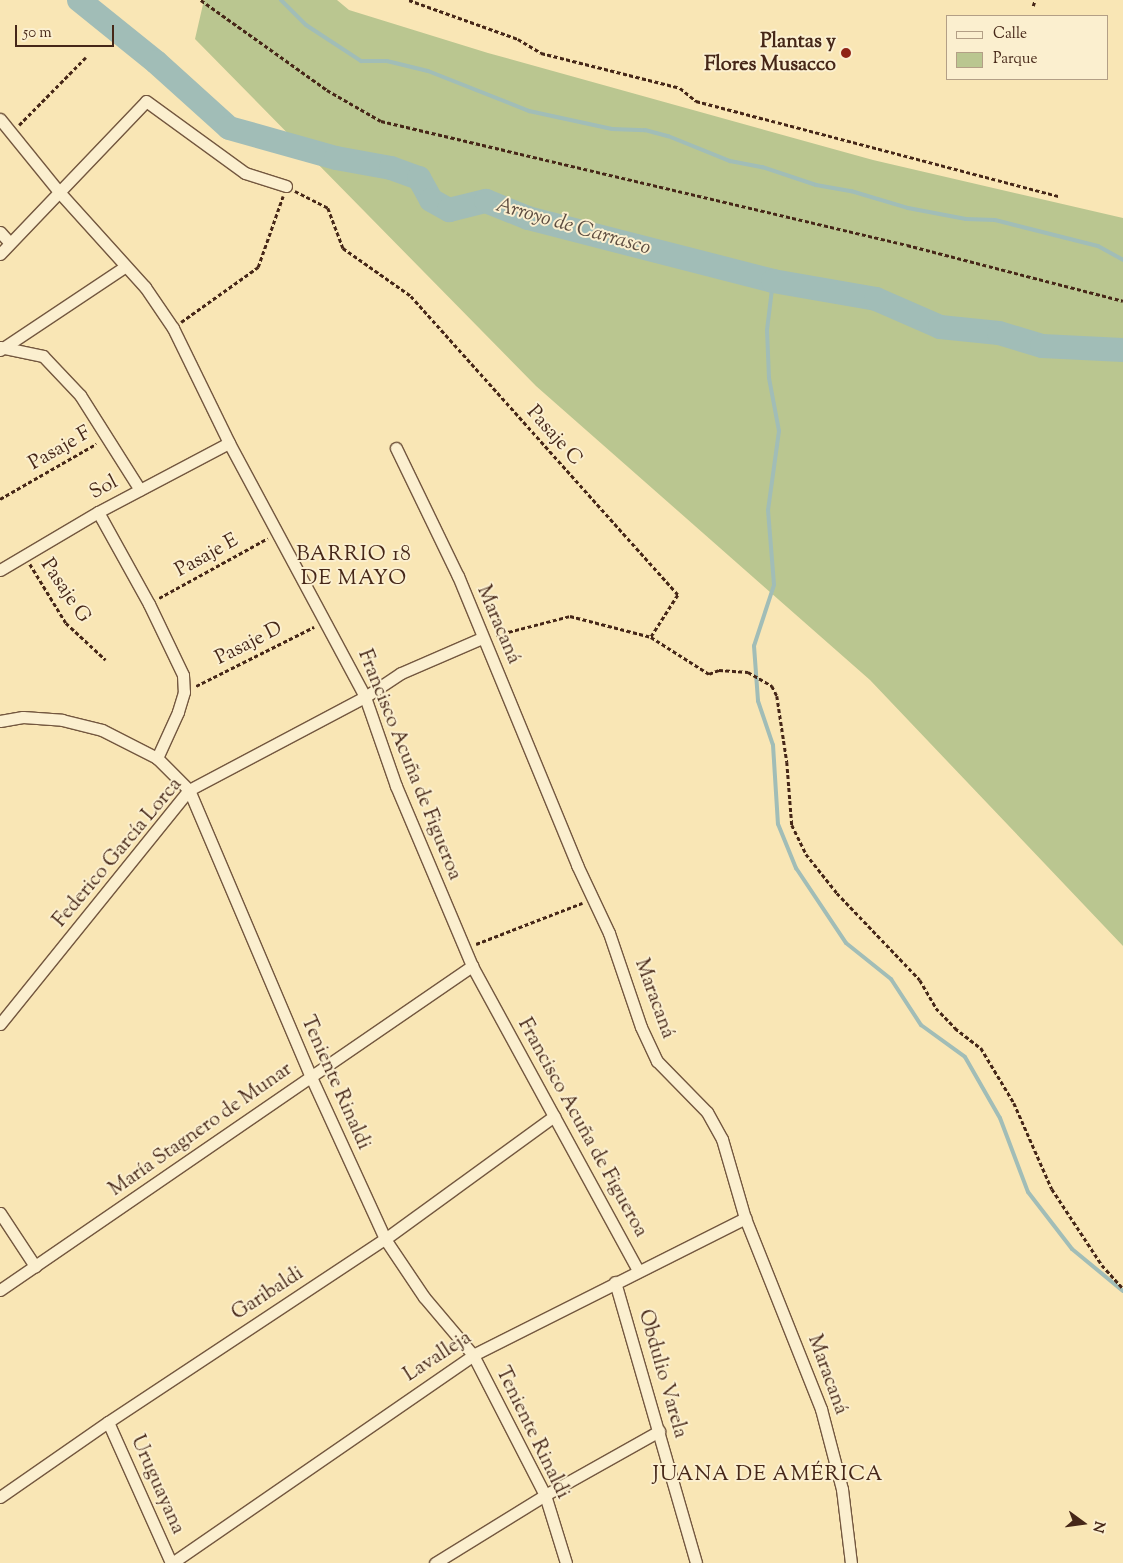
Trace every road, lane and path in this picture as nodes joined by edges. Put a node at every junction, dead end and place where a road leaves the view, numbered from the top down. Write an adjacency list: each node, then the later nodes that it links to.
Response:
1 (201, 0): 15 (path)
2 (409, 0): 10 (path)
3 (1035, 0): 4 (path)
4 (1033, 6)
5 (86, 57): 7 (path)
6 (0, 119): 7 (street, Francisco Acuña de Figueroa)
7 (11, 133): 9 (street, Francisco Acuña de Figueroa)
8 (286, 186): 9 (street); 16 (path); 29 (path, Pasaje C)
9 (60, 193): 12 (street); 14 (street, Francisco Acuña de Figueroa)
10 (1060, 196)
11 (0, 232): 12 (street)
12 (9, 242): 13 (street)
13 (0, 254)
14 (126, 266): 16 (street, Francisco Acuña de Figueroa); 17 (street)
15 (1123, 300)
16 (174, 328): 19 (street, Francisco Acuña de Figueroa)
17 (1, 348): 18 (street)
18 (108, 437): 21 (street); 22 (path, Pasaje F)
19 (229, 443): 21 (street, Sol); 24 (street, Francisco Acuña de Figueroa)
20 (396, 448): 30 (street, Maracaná)
21 (140, 490): 23 (street, Sol)
22 (0, 499)
23 (98, 512): 25 (street, Sol); 27 (street)
24 (278, 533): 27 (path, Pasaje E); 28 (street, Francisco Acuña de Figueroa)
25 (25, 555): 26 (street, Sol); 31 (path, Pasaje G)
26 (0, 570)
27 (149, 604): 32 (street)
28 (326, 621): 32 (path, Pasaje D); 33 (street, Francisco Acuña de Figueroa)
29 (651, 637): 30 (path); 49 (path)
30 (482, 638): 33 (street, Federico García Lorca); 37 (street, Maracaná)
31 (106, 660)
32 (184, 692): 35 (street)
33 (365, 697): 36 (street, Federico García Lorca); 38 (street, Francisco Acuña de Figueroa)
34 (0, 721): 35 (street, Teniente Rinaldi)
35 (157, 758): 36 (street, Teniente Rinaldi)
36 (189, 790): 40 (street, Federico García Lorca); 41 (street, Teniente Rinaldi)
37 (593, 898): 38 (path); 44 (street, Maracaná)
38 (465, 948): 39 (street, Francisco Acuña de Figueroa)
39 (472, 966): 41 (street, María Stagnero de Munar); 42 (street, Francisco Acuña de Figueroa)
40 (0, 1024)
41 (311, 1077): 45 (street, Teniente Rinaldi); 46 (street, María Stagnero de Munar)
42 (554, 1116): 45 (street, Garibaldi); 47 (street, Francisco Acuña de Figueroa)
43 (0, 1213): 46 (street)
44 (745, 1218): 47 (street, Lavalleja); 60 (street, Maracaná)
45 (385, 1239): 51 (street, Teniente Rinaldi); 52 (street, Garibaldi)
46 (35, 1266): 50 (street, María Stagnero de Munar)
47 (638, 1271): 48 (street, Lavalleja)
48 (615, 1282): 51 (street, Lavalleja); 53 (street, Obdulio Varela)
49 (1123, 1288)
50 (0, 1290)
51 (473, 1355): 54 (street, Teniente Rinaldi); 56 (street, Lavalleja)
52 (108, 1422): 55 (street, Garibaldi); 56 (street, Uruguayana)
53 (659, 1431): 54 (street); 59 (street, Obdulio Varela)
54 (546, 1495): 57 (street); 58 (street, Teniente Rinaldi)
55 (0, 1497)
56 (171, 1563)
57 (435, 1563)
58 (566, 1563)
59 (696, 1563)
60 (851, 1563)

